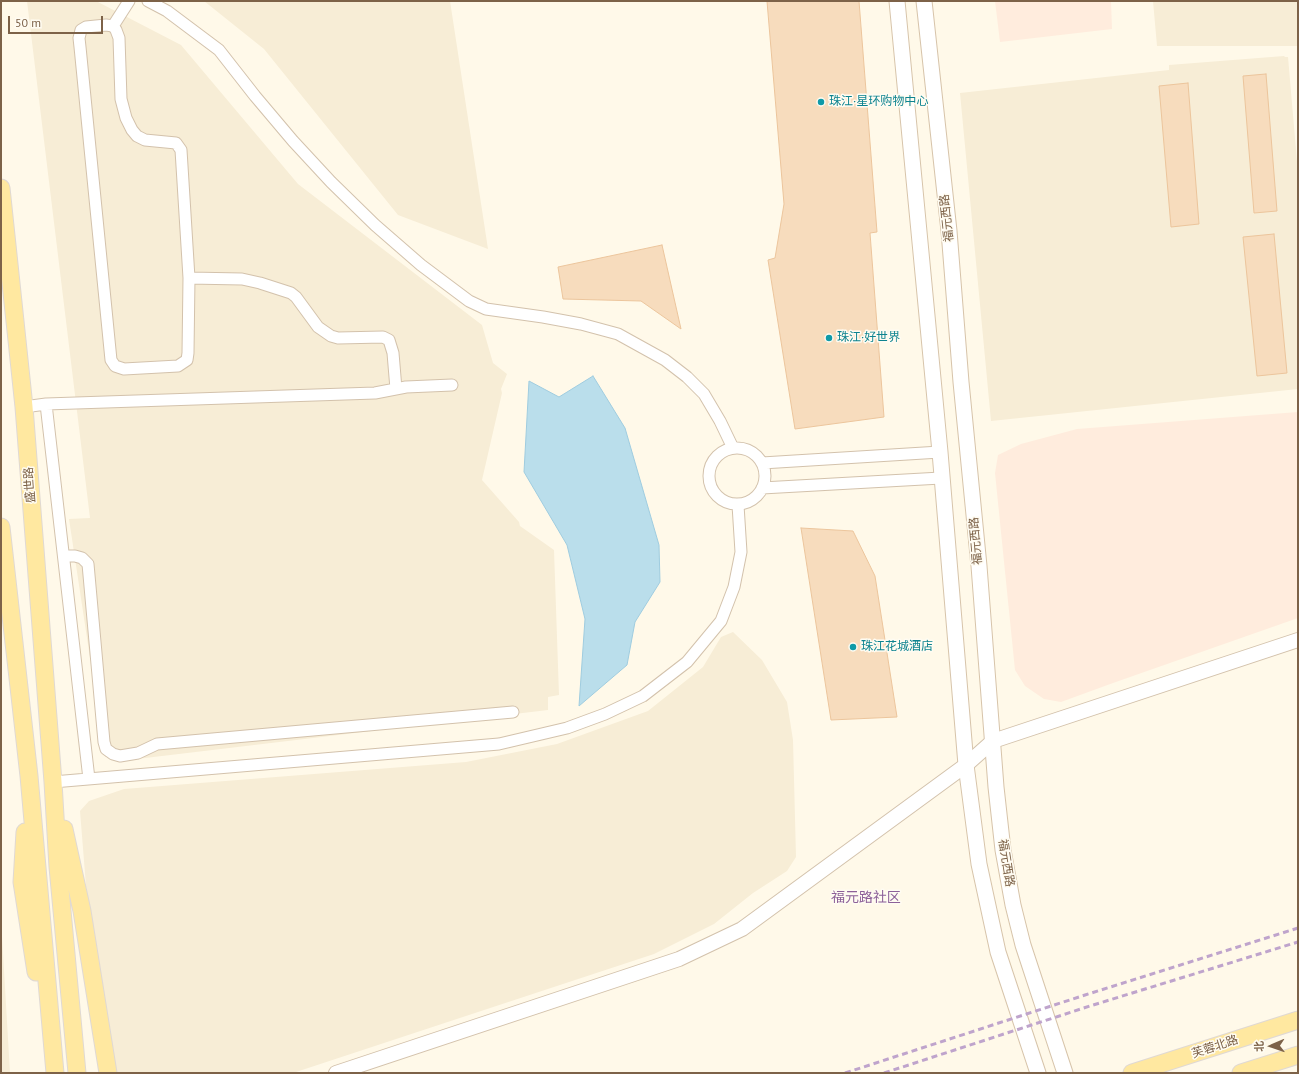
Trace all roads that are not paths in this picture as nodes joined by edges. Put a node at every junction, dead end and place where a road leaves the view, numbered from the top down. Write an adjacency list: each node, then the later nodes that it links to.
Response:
1 (129, 1): 5 (street)
2 (148, 1): 12 (street)
3 (897, 1): 13 (main road)
4 (924, 1): 22 (main road, 福元西路)
5 (113, 26): 7 (street); 7 (street)
6 (1, 188): 11 (main road, 盛世路)
7 (189, 278): 9 (street)
8 (452, 385): 9 (street)
9 (396, 389): 10 (street)
10 (46, 404): 11 (street); 19 (street)
11 (24, 407): 26 (main road, 盛世路)
12 (733, 448): 14 (street); 17 (street)
13 (940, 452): 14 (street); 15 (main road)
14 (762, 463): 16 (street)
15 (942, 478): 16 (street); 23 (main road)
16 (762, 488): 17 (street)
17 (738, 505): 25 (street)
18 (1, 527): 24 (main road)
19 (64, 556): 21 (street); 25 (street)
20 (1298, 640): 22 (street)
21 (513, 712)
22 (993, 741): 23 (street); 35 (main road, 福元西路)
23 (966, 765): 33 (street); 34 (main road)
24 (29, 776): 29 (main road); 30 (main road)
25 (89, 779): 26 (street)
26 (53, 782): 31 (main road); 32 (main road)
27 (1298, 1020): 36 (main road, 芙蓉北路)
28 (1298, 1055): 37 (main road)
29 (43, 1073)
30 (55, 1073)
31 (77, 1073)
32 (108, 1073)
33 (336, 1073)
34 (1038, 1073)
35 (1065, 1073)
36 (1132, 1073)
37 (1240, 1073)

